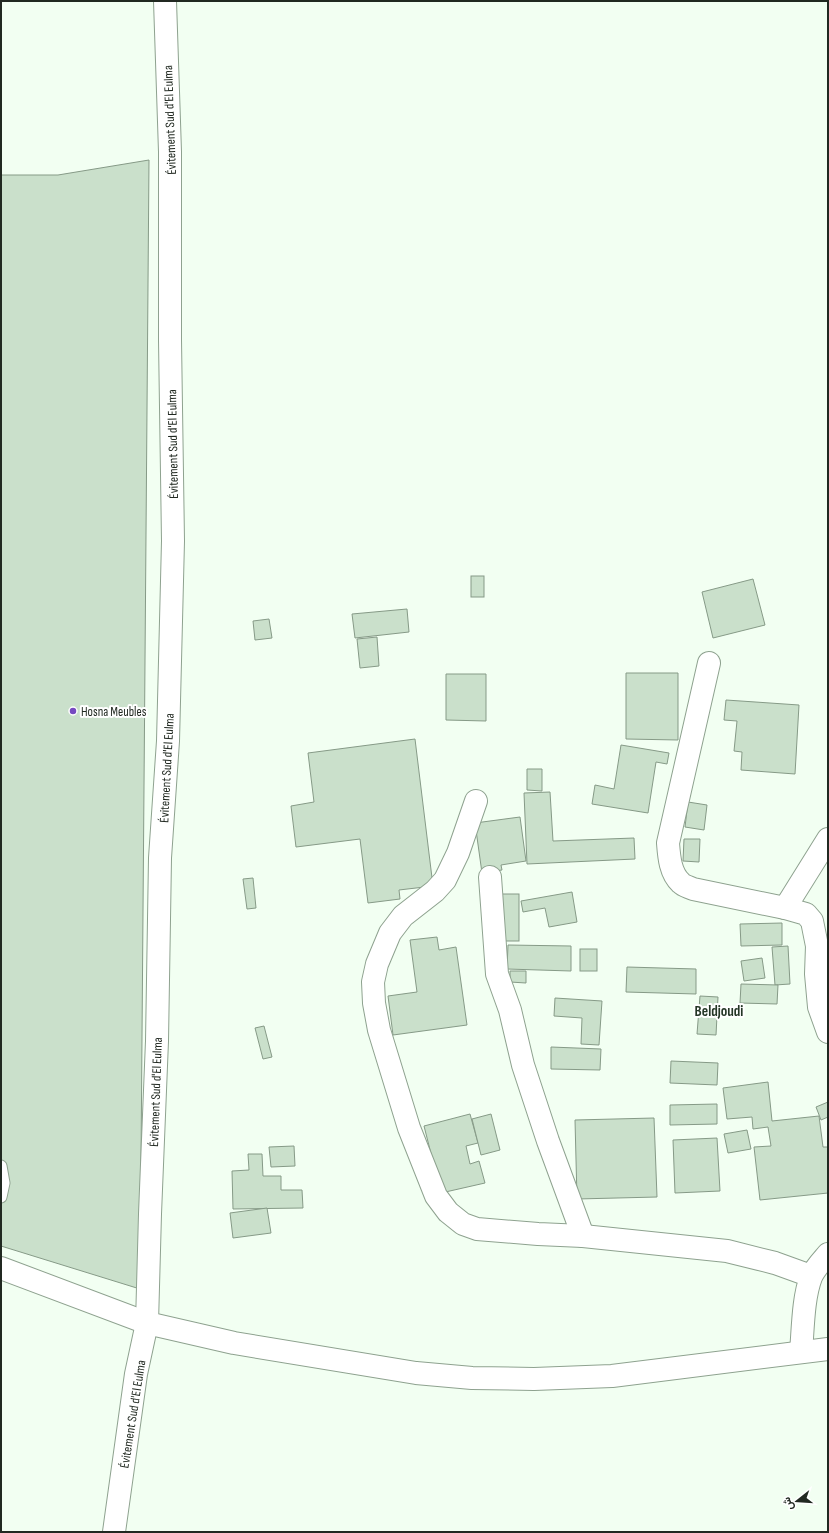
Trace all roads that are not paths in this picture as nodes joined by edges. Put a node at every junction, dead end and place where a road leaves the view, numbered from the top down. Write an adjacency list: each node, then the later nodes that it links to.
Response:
1 (165, 1): 14 (street, Évitement Sud d'El Eulma)
2 (709, 664): 6 (street)
3 (476, 801): 10 (street)
4 (828, 839): 6 (street)
5 (490, 877): 10 (street)
6 (785, 908): 7 (street)
7 (828, 1032)
8 (1, 1166): 9 (lane)
9 (1, 1197)
10 (583, 1236): 13 (street)
11 (828, 1254): 13 (street)
12 (1, 1268): 14 (street)
13 (811, 1276): 16 (street)
14 (147, 1323): 16 (street); 17 (street, Évitement Sud d'El Eulma)
15 (828, 1349): 16 (street)
16 (801, 1352)
17 (114, 1532)

